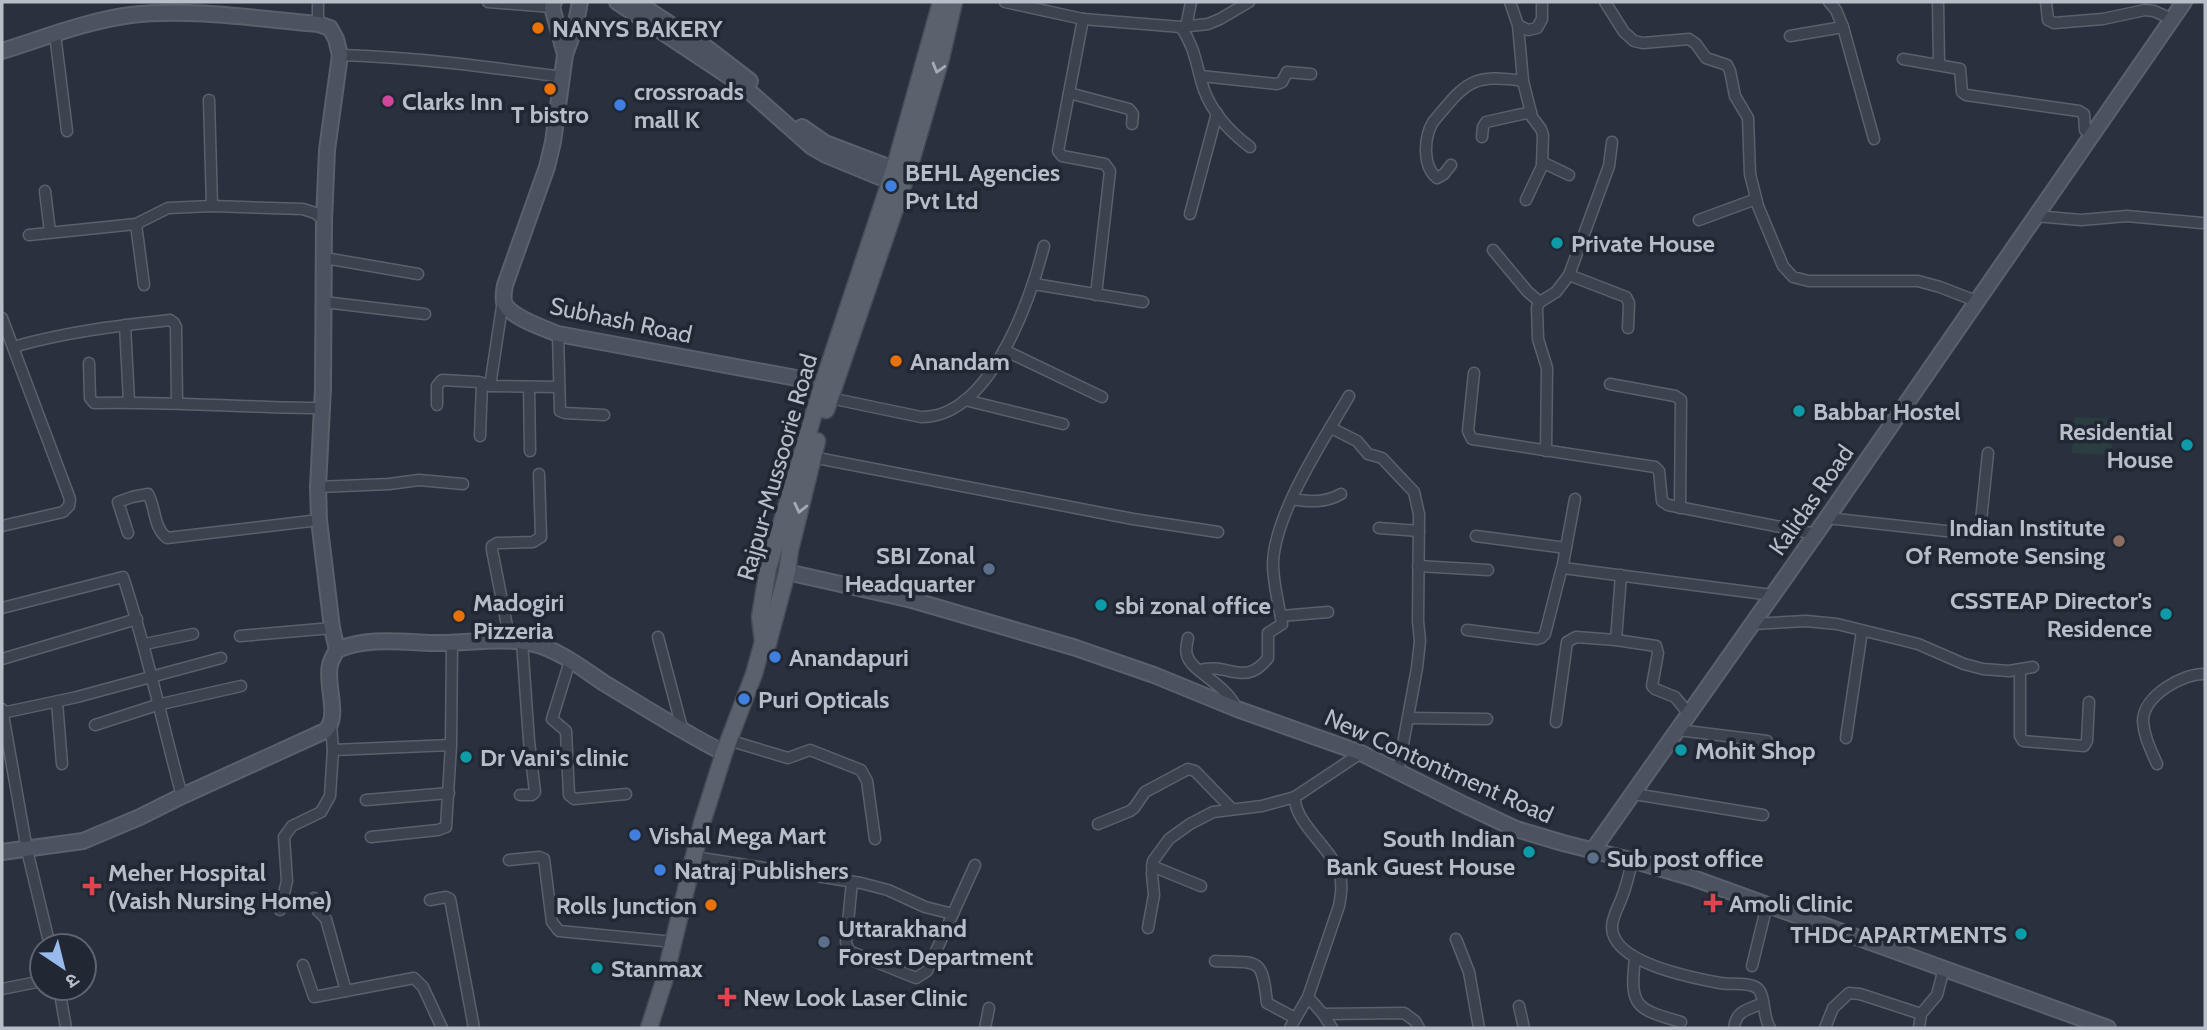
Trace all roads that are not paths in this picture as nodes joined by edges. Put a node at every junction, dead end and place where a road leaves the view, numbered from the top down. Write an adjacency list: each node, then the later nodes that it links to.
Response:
1 (318, 2): 23 (street)
2 (488, 2): 18 (street)
3 (580, 2): 31 (street)
4 (617, 2): 52 (street)
5 (636, 2): 52 (street)
6 (941, 2): 52 (main road, Rajpur-Mussoorie Road)
7 (954, 2): 52 (main road, Rajpur-Mussoorie Road, one-way to 52)
8 (1005, 2): 21 (street)
9 (1191, 2): 25 (street)
10 (1249, 2): 19 (street)
11 (1510, 2): 24 (street)
12 (1542, 2): 24 (street)
13 (1605, 2): 54 (street)
14 (1829, 2): 26 (street)
15 (1938, 2): 33 (street)
16 (2046, 2): 22 (street)
17 (2184, 2): 22 (street, Kalidas Road)
18 (553, 4): 31 (street)
19 (1235, 7): 25 (street)
20 (176, 8): 23 (street); 27 (street)
21 (1083, 19): 25 (street); 38 (street)
22 (2172, 19): 44 (street, Kalidas Road)
23 (318, 24): 30 (street)
24 (1518, 25): 37 (street)
25 (1183, 27): 35 (street)
26 (1843, 27): 28 (street); 46 (street)
27 (55, 34): 29 (street); 43 (street)
28 (1790, 36)
29 (2, 51)
30 (340, 55): 36 (street); 59 (street)
31 (565, 55): 36 (street)
32 (1903, 59): 33 (street)
33 (1939, 65): 44 (street)
34 (1311, 74): 35 (street)
35 (1201, 76): 41 (street)
36 (563, 77): 72 (street)
37 (1523, 80): 40 (street); 50 (street)
38 (1069, 93): 42 (street); 73 (street)
39 (209, 100): 56 (street)
40 (1531, 112): 45 (street); 49 (street)
41 (1217, 113): 48 (street); 57 (street)
42 (1132, 124)
43 (68, 131)
44 (2092, 135): 58 (street, Kalidas Road)
45 (1482, 136)
46 (1874, 139)
47 (1612, 142): 69 (street)
48 (1250, 147)
49 (1542, 162): 51 (street); 55 (street)
50 (1451, 165)
51 (1569, 175)
52 (899, 178): 91 (main road, Rajpur-Mussoorie Road)
53 (45, 191): 63 (street)
54 (1756, 199): 60 (street); 74 (street)
55 (1526, 200)
56 (212, 206): 59 (street); 62 (street)
57 (1190, 214)
58 (2035, 216): 61 (street); 74 (street, Kalidas Road)
59 (324, 220): 67 (street)
60 (1699, 220)
61 (2202, 223)
62 (136, 224): 63 (street); 71 (street)
63 (50, 232): 64 (street)
64 (29, 235)
65 (1044, 246): 70 (street)
66 (1493, 250): 77 (street)
67 (325, 258): 68 (street); 75 (street)
68 (418, 275)
69 (1569, 275): 77 (street); 81 (street)
70 (1034, 284): 73 (street); 84 (street)
71 (144, 285)
72 (504, 292): 82 (street, Subhash Road); 88 (street)
73 (1096, 295): 76 (street)
74 (1976, 301): 114 (street, Kalidas Road)
75 (324, 302): 78 (street); 98 (street)
76 (1143, 302)
77 (1540, 302): 104 (street)
78 (425, 314)
79 (2, 318): 83 (street)
80 (125, 325): 83 (street); 95 (street); 96 (street)
81 (1628, 328)
82 (558, 334): 90 (street); 91 (street, Subhash Road)
83 (13, 347): 116 (street)
84 (1004, 350): 93 (street); 94 (street)
85 (89, 363): 95 (street)
86 (1474, 373): 104 (street)
87 (1610, 384): 113 (street)
88 (486, 385): 89 (street); 97 (street); 102 (street)
89 (529, 387): 90 (street); 103 (street)
90 (558, 387): 99 (street)
91 (827, 391): 94 (street); 106 (main road, Rajpur-Mussoorie Road); 127 (main road, Rajpur-Mussoorie Road)
92 (1349, 396): 101 (street)
93 (1102, 397)
94 (965, 400): 100 (street)
95 (129, 402): 96 (street)
96 (177, 403): 98 (street)
97 (437, 405)
98 (322, 408): 109 (street)
99 (604, 415)
100 (1063, 424)
101 (1331, 428): 111 (street); 118 (street)
102 (480, 436)
103 (530, 451)
104 (1546, 451): 113 (street)
105 (1989, 453): 114 (street)
106 (812, 457): 119 (street); 124 (main road, Rajpur-Mussoorie Road, one-way to 124)
107 (539, 474): 146 (street)
108 (463, 484): 109 (street)
109 (318, 487): 115 (street)
110 (1341, 494): 111 (street)
111 (1292, 499): 136 (street)
112 (1575, 499): 123 (street)
113 (1680, 508): 121 (street)
114 (1827, 518): 121 (street, Kalidas Road)
115 (319, 520): 120 (street); 138 (street)
116 (2, 526)
117 (1379, 528): 118 (street)
118 (1419, 531): 125 (street)
119 (1218, 532)
120 (128, 533)
121 (1816, 534): 132 (street, Kalidas Road)
122 (1476, 536): 123 (street)
123 (1566, 548): 126 (street)
124 (790, 550): 129 (main road, Rajpur-Mussoorie Road); 131 (street)
125 (1418, 566): 128 (street); 165 (street)
126 (1562, 569): 130 (street); 139 (street)
127 (768, 570): 129 (main road); 175 (main road, Rajpur-Mussoorie Road)
128 (1488, 570)
129 (786, 573): 131 (street, New Contontment Road); 175 (main road, Rajpur-Mussoorie Road)
130 (1621, 575): 132 (street); 145 (street)
131 (805, 578): 162 (street, New Contontment Road)
132 (1772, 595): 137 (street, Kalidas Road)
133 (2, 608): 135 (street)
134 (1328, 612): 136 (street)
135 (136, 619): 148 (street); 151 (street)
136 (1280, 621): 154 (street)
137 (1753, 624): 140 (street); 164 (street, Kalidas Road)
138 (332, 628): 142 (street); 149 (street)
139 (1467, 630)
140 (1862, 631): 155 (street); 172 (street)
141 (193, 634): 148 (street)
142 (240, 636)
143 (658, 638): 171 (street)
144 (1188, 638): 154 (street)
145 (1616, 640): 164 (street); 167 (street)
146 (516, 641): 147 (street); 152 (street); 184 (street)
147 (452, 643): 149 (street); 174 (street)
148 (145, 645): 157 (street)
149 (337, 650): 168 (street)
150 (221, 658): 157 (street)
151 (2, 659)
152 (570, 661): 171 (street); 182 (street)
153 (2033, 667): 155 (street)
154 (1200, 670): 162 (street)
155 (2020, 670): 160 (street)
156 (2205, 674): 179 (street)
157 (151, 675): 159 (street); 161 (street)
158 (241, 686): 161 (street)
159 (57, 702): 163 (street); 178 (street)
160 (2089, 702)
161 (157, 705): 169 (street); 185 (street)
162 (1237, 709): 177 (street, New Contontment Road)
163 (2, 711): 193 (street)
164 (1689, 714): 170 (street, Kalidas Road)
165 (1408, 718): 166 (street); 180 (street)
166 (1487, 719)
167 (1556, 722)
168 (331, 724): 176 (street); 185 (street)
169 (95, 726)
170 (1678, 730): 173 (street); 183 (street, Kalidas Road)
171 (683, 732): 175 (street)
172 (1846, 738)
173 (1767, 741)
174 (451, 745): 176 (street); 181 (street)
175 (731, 748): 192 (street); 196 (main road, Rajpur-Mussoorie Road); 211 (main road, Rajpur-Mussoorie Road)
176 (333, 750): 206 (street)
177 (1361, 753): 180 (street, New Contontment Road); 186 (street)
178 (62, 764)
179 (2157, 764)
180 (1398, 771): 194 (street, New Contontment Road)
181 (449, 793): 187 (street); 191 (street)
182 (626, 794)
183 (1634, 794): 189 (street); 194 (street, Kalidas Road)
184 (520, 795)
185 (182, 796): 193 (street)
186 (1295, 797): 188 (street); 220 (street)
187 (366, 800)
188 (1231, 808): 190 (street); 200 (street)
189 (1763, 815)
190 (1098, 824)
191 (371, 837)
192 (875, 839)
193 (27, 850): 195 (street); 209 (street)
194 (1594, 850): 198 (street, New Contontment Road)
195 (2, 852)
196 (701, 858): 201 (street); 234 (main road, Rajpur-Mussoorie Road)
197 (509, 860): 211 (street)
198 (1633, 860): 205 (street, New Contontment Road); 212 (street)
199 (975, 865): 207 (street)
200 (1152, 866): 202 (street); 208 (street)
201 (852, 882): 207 (street); 207 (street)
202 (1201, 886)
203 (314, 898): 219 (street)
204 (430, 900): 232 (street)
205 (1767, 905): 215 (street); 216 (street, New Contontment Road)
206 (280, 909)
207 (953, 914)
208 (1149, 928)
209 (47, 932)
210 (1456, 939): 239 (street)
211 (674, 942): 233 (main road, Rajpur-Mussoorie Road)
212 (1635, 958): 222 (street); 228 (street)
213 (1215, 961): 227 (street)
214 (303, 965): 219 (street)
215 (1752, 966)
216 (1944, 968): 226 (street); 244 (street, New Contontment Road)
217 (28, 984): 218 (street)
218 (2, 989)
219 (346, 991): 231 (street)
220 (1308, 997): 225 (street); 227 (street)
221 (61, 1002): 230 (street)
222 (1763, 1003): 229 (street); 241 (street)
223 (1519, 1006): 240 (street)
224 (989, 1008): 235 (street)
225 (1323, 1014): 237 (street); 238 (street)
226 (1922, 1014): 242 (street); 243 (street)
227 (1295, 1018): 236 (street)
228 (1681, 1021)
229 (1767, 1027)
230 (66, 1028)
231 (442, 1028)
232 (474, 1028)
233 (649, 1028)
234 (658, 1028)
235 (985, 1028)
236 (1290, 1028)
237 (1332, 1028)
238 (1419, 1028)
239 (1479, 1028)
240 (1524, 1028)
241 (1734, 1028)
242 (1825, 1028)
243 (1919, 1028)
244 (2108, 1028)

